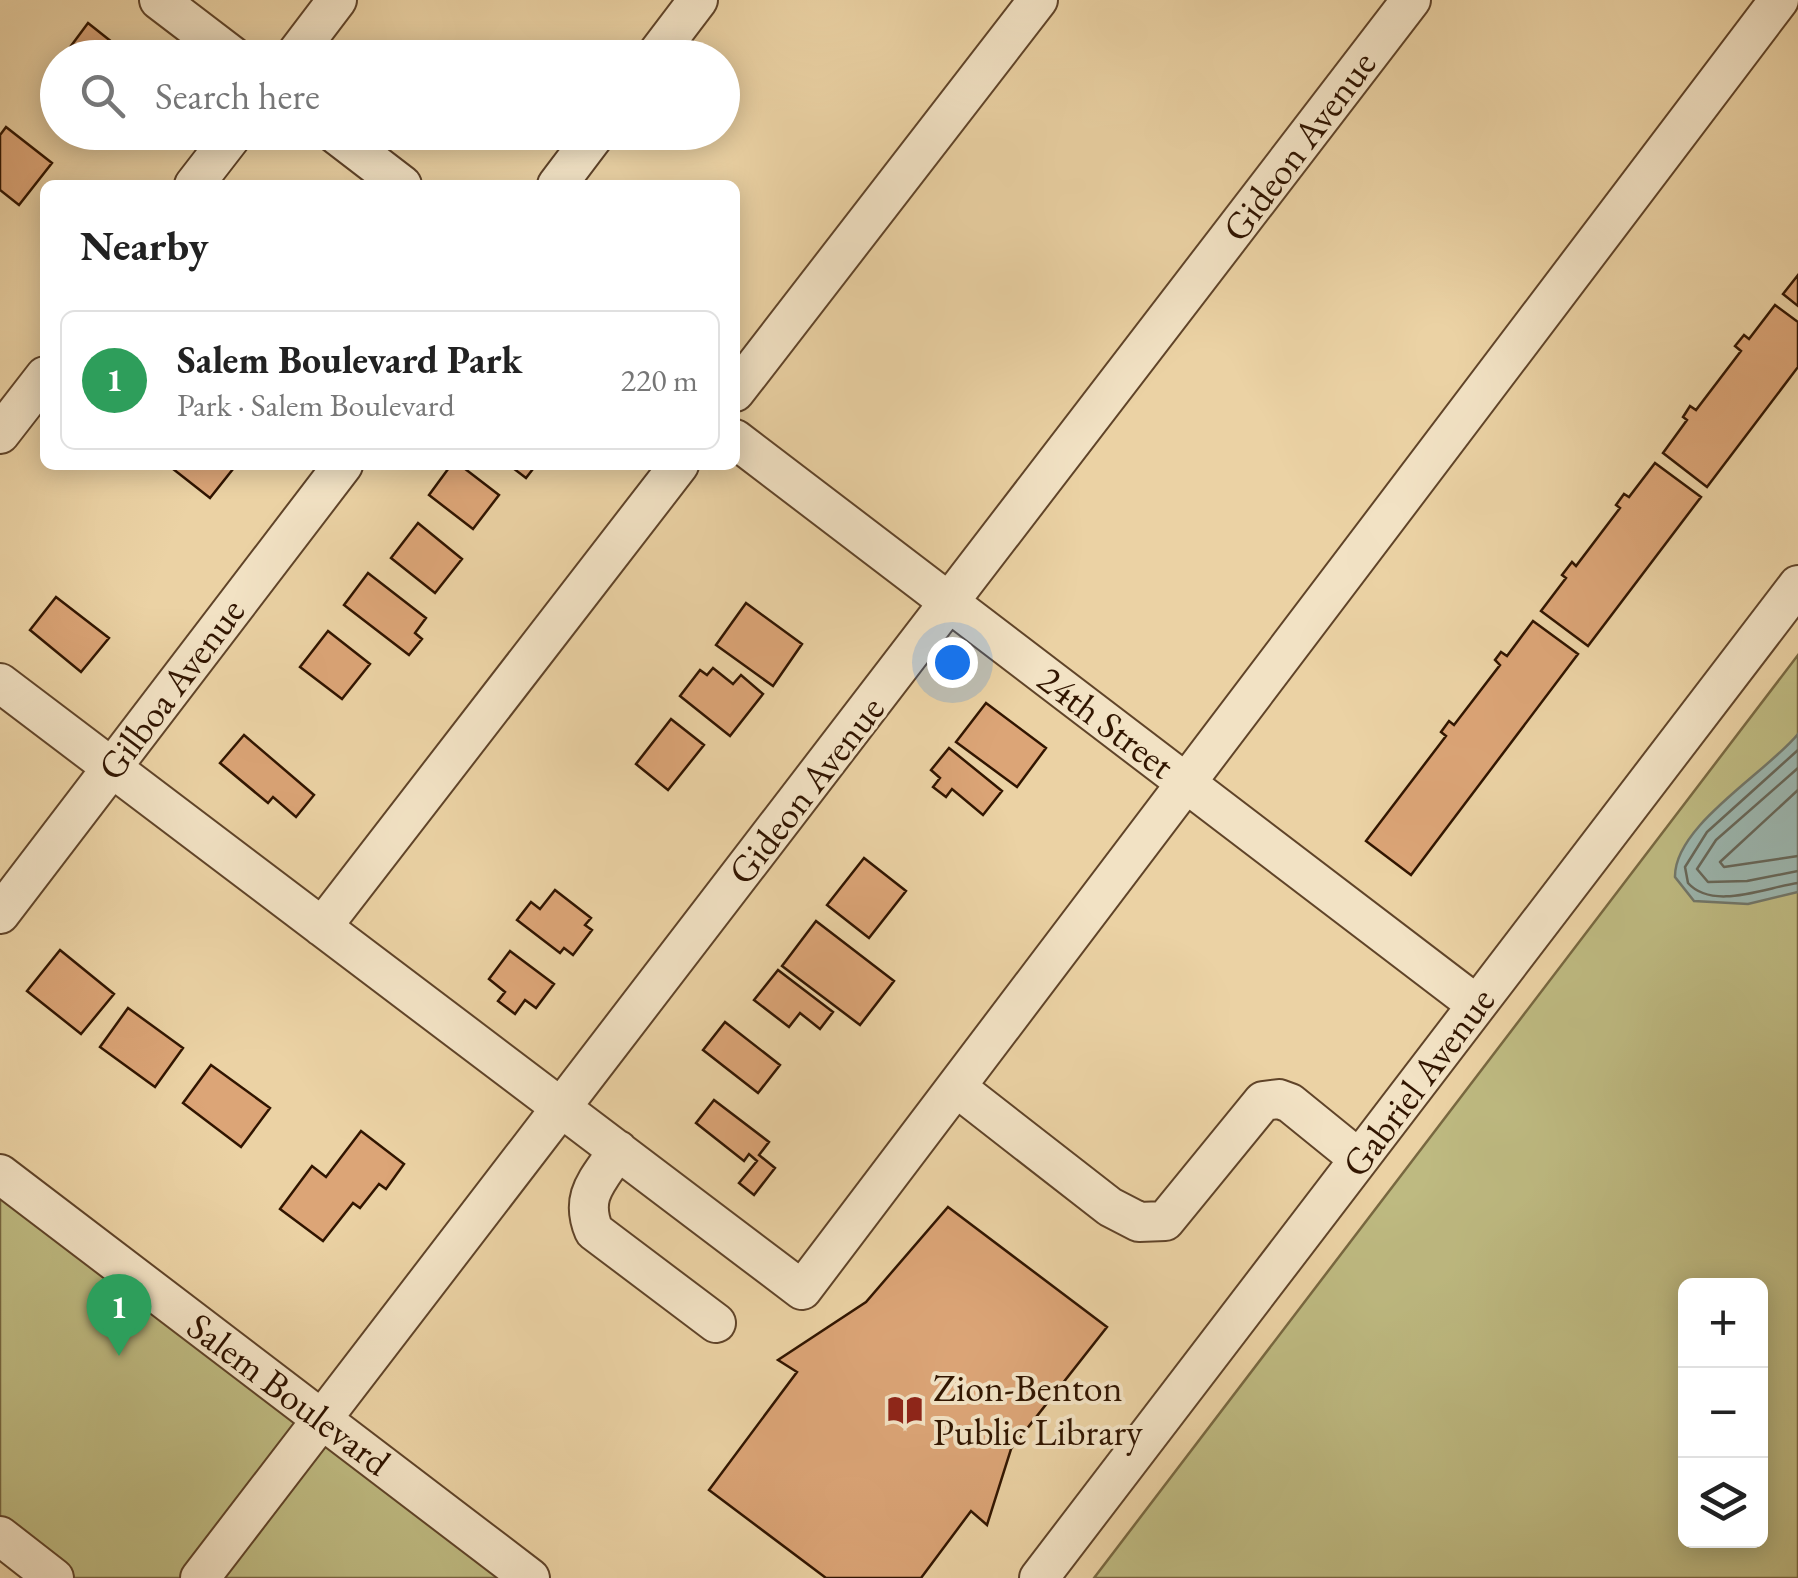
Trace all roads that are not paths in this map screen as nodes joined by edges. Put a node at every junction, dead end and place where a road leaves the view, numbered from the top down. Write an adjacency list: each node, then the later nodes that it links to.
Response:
1 (160, 0): 8 (street)
2 (337, 0): 9 (street)
3 (698, 0): 10 (street)
4 (1038, 0): 18 (street)
5 (1411, 0): 24 (street, Gideon Avenue)
6 (1779, 0): 7 (street); 27 (street)
7 (1798, 14)
8 (212, 40)
9 (307, 40)
10 (668, 40)
11 (221, 150): 14 (street)
12 (356, 150): 15 (street)
13 (583, 150): 16 (street)
14 (198, 180)
15 (395, 180)
16 (560, 180)
17 (40, 382): 19 (street)
18 (740, 386)
19 (0, 434)
20 (740, 443): 24 (street, 24th Street)
21 (339, 470): 26 (street, Gilboa Avenue)
22 (675, 470): 29 (street)
23 (1798, 585): 30 (street, Gabriel Avenue)
24 (950, 603): 27 (street, 24th Street); 32 (street, Gideon Avenue)
25 (0, 683): 26 (street)
26 (112, 768): 28 (street, Gilboa Avenue); 29 (street)
27 (1187, 784): 30 (street, 24th Street); 31 (street)
28 (0, 914)
29 (322, 927): 32 (street)
30 (1477, 1005): 34 (street, Gabriel Avenue)
31 (956, 1087): 33 (street); 34 (street)
32 (561, 1108): 33 (street); 37 (street, Gideon Avenue)
33 (618, 1150): 36 (street)
34 (1359, 1159): 42 (street, Gabriel Avenue)
35 (0, 1174): 37 (street, Salem Boulevard)
36 (716, 1323)
37 (322, 1419): 40 (street, Gideon Avenue); 41 (street, Salem Boulevard)
38 (0, 1536): 39 (street)
39 (54, 1578)
40 (200, 1578)
41 (530, 1578)
42 (1038, 1578)

